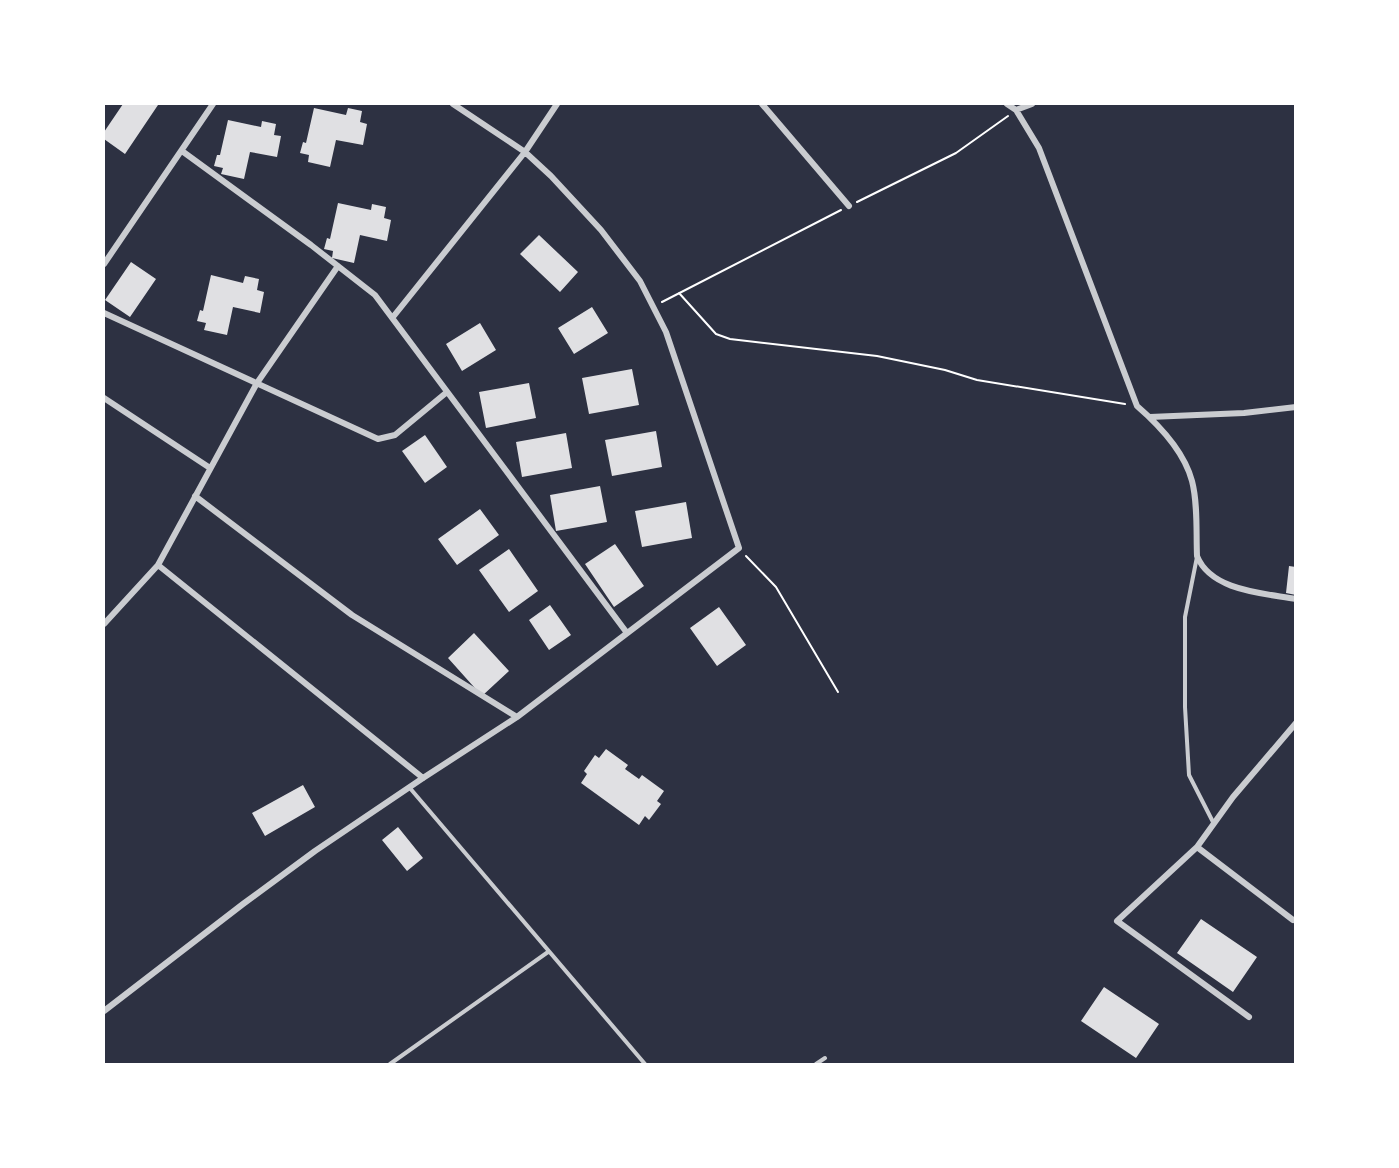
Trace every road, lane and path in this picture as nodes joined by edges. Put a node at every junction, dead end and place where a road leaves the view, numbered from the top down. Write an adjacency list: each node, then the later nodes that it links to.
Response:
1 (213, 104): 8 (street)
2 (453, 104): 9 (street)
3 (558, 104): 9 (street)
4 (762, 104): 10 (street)
5 (1007, 104): 7 (street)
6 (1032, 104): 7 (street)
7 (1016, 110): 19 (street)
8 (182, 151): 11 (street); 12 (street)
9 (525, 152): 13 (street); 15 (street)
10 (849, 206)
11 (104, 264)
12 (338, 266): 15 (street); 16 (street)
13 (654, 306): 19 (path); 24 (street)
14 (104, 313): 16 (street)
15 (393, 317): 17 (street)
16 (257, 383): 17 (street); 22 (street)
17 (447, 392): 29 (street)
18 (104, 398): 22 (street)
19 (1137, 405): 21 (street)
20 (1296, 407): 21 (street)
21 (1150, 417): 25 (street)
22 (210, 468): 23 (street)
23 (195, 496): 26 (street); 31 (street)
24 (739, 548): 29 (street); 30 (path)
25 (1197, 556): 27 (street); 35 (lane)
26 (158, 565): 28 (street); 33 (street)
27 (1296, 600)
28 (104, 624)
29 (627, 633): 31 (street)
30 (838, 692)
31 (517, 717): 33 (street)
32 (1296, 723): 35 (street)
33 (423, 778): 34 (street)
34 (409, 787): 38 (lane); 39 (street)
35 (1214, 824): 36 (street)
36 (1197, 847): 37 (street); 40 (street)
37 (1293, 920)
38 (548, 952): 42 (lane); 43 (lane)
39 (104, 1011)
40 (1249, 1017)
41 (825, 1058): 44 (lane)
42 (390, 1065)
43 (645, 1065)
44 (816, 1065)

